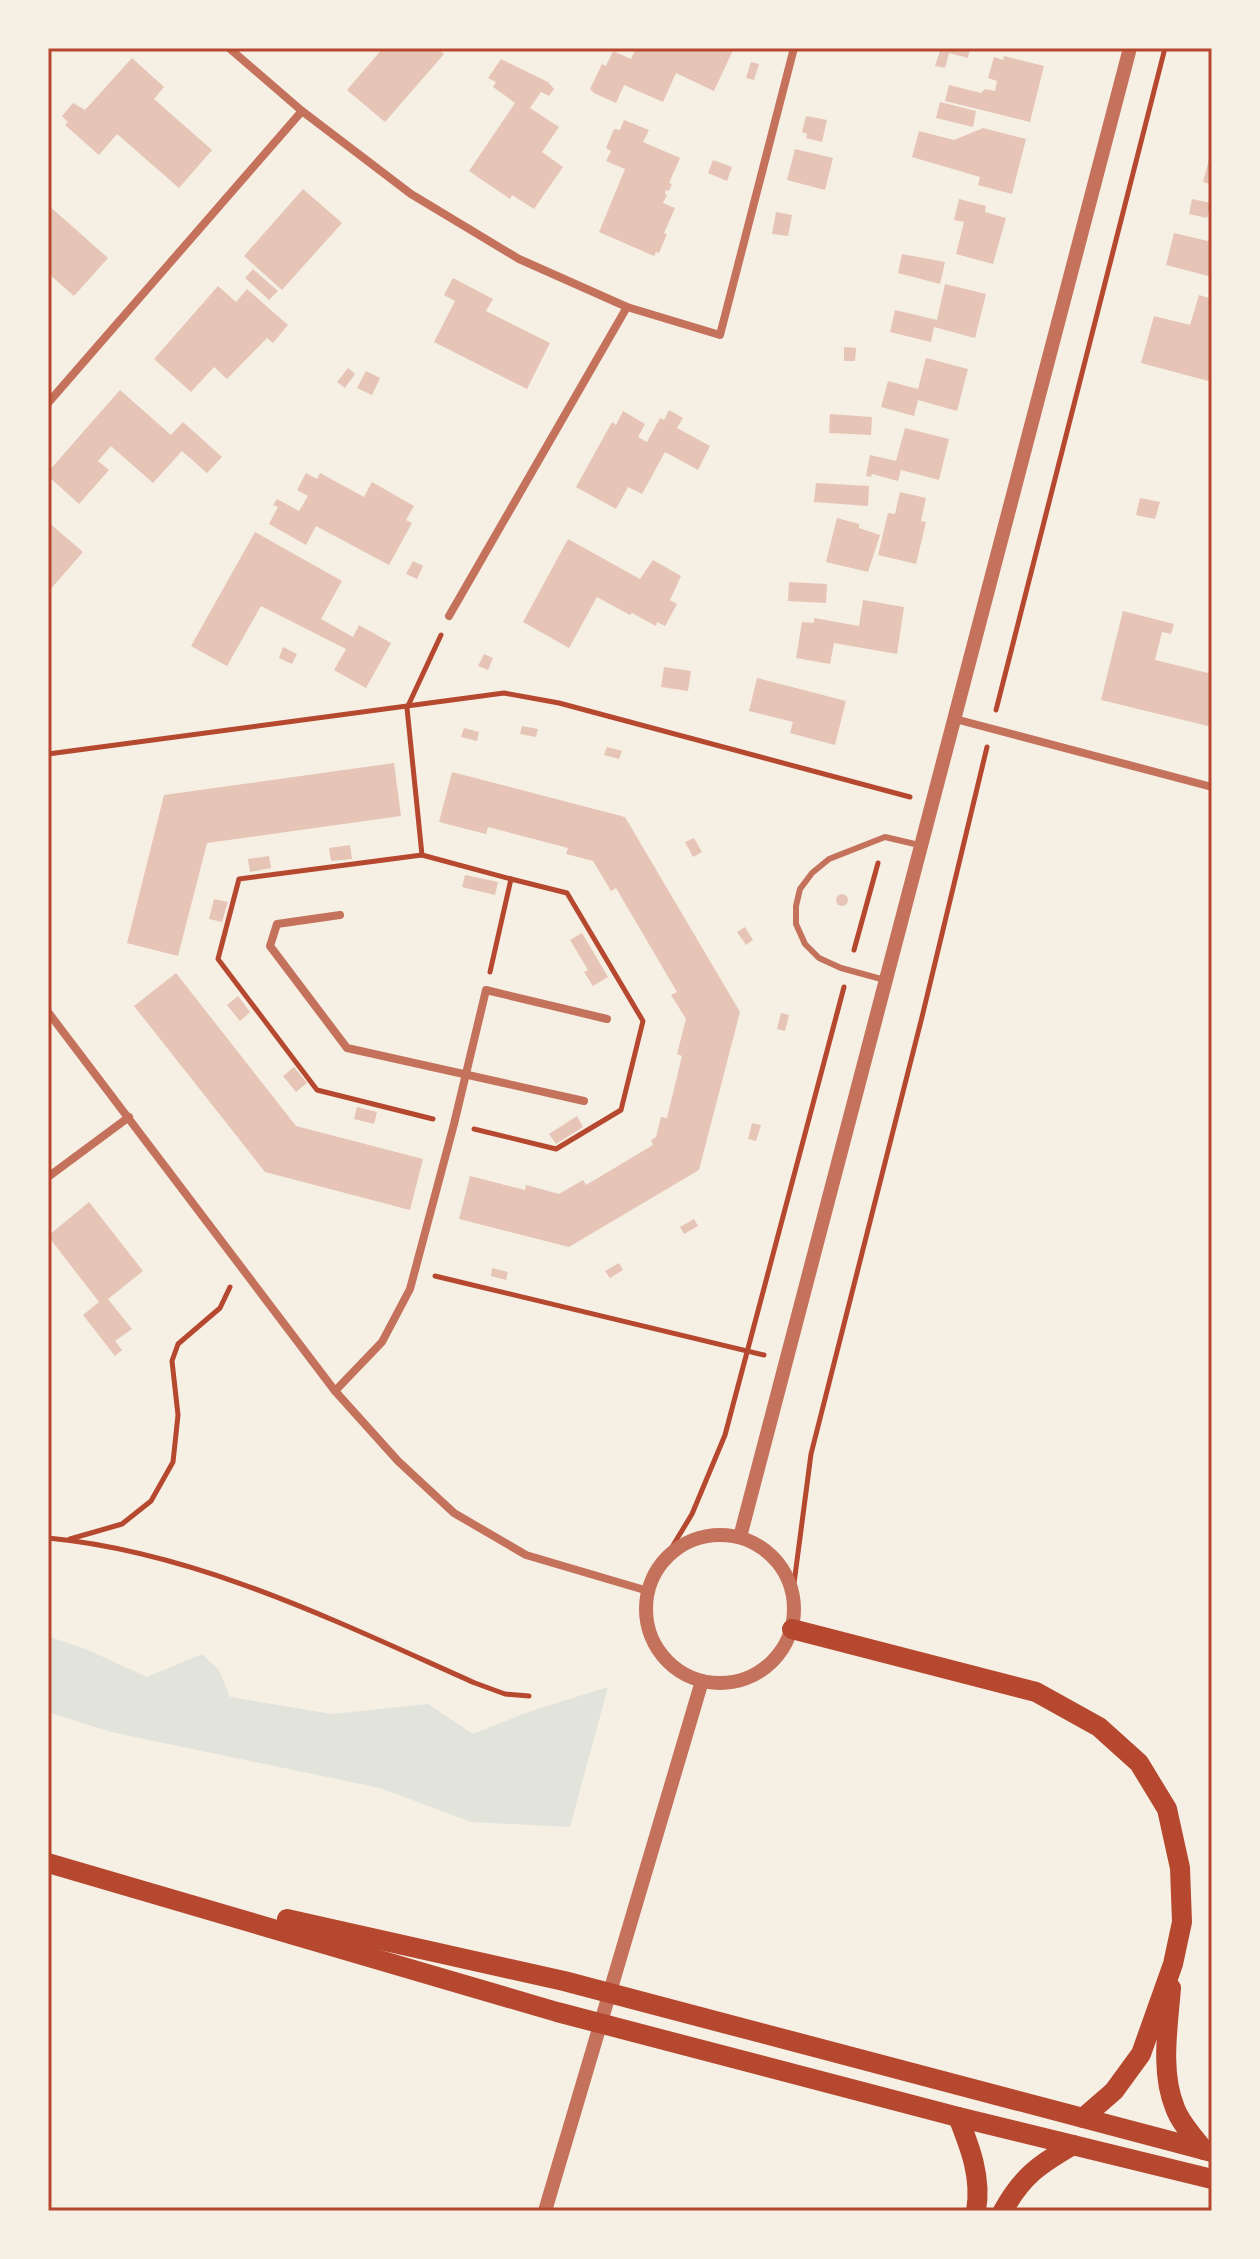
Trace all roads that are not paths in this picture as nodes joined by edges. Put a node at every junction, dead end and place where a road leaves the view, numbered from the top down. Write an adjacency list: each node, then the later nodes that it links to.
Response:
1 (229, 48): 4 (street)
2 (794, 48): 5 (street)
3 (1130, 48): 8 (street)
4 (302, 111): 5 (street); 6 (street)
5 (627, 307): 7 (street)
6 (48, 403)
7 (449, 616)
8 (955, 719): 9 (street); 10 (street)
9 (1212, 787)
10 (919, 845): 12 (street); 12 (lane)
11 (340, 915): 15 (street)
12 (886, 980): 20 (street)
13 (48, 1012): 17 (street)
14 (607, 1019): 15 (street)
15 (466, 1074): 16 (street); 19 (street)
16 (584, 1101)
17 (129, 1117): 18 (street); 19 (street)
18 (48, 1177)
19 (335, 1391): 21 (street)
20 (740, 1537): 21 (street); 22 (street)
21 (648, 1591): 23 (street)
22 (792, 1629): 23 (street); 26 (main road)
23 (702, 1681): 32 (street)
24 (48, 1863): 25 (main road)
25 (103, 1878): 27 (main road); 28 (main road)
26 (1173, 1964): 28 (main road); 30 (main road)
27 (958, 2117): 29 (main road); 33 (main road)
28 (1083, 2118): 30 (main road)
29 (1073, 2145): 31 (main road); 34 (main road)
30 (1208, 2151)
31 (1212, 2179)
32 (545, 2211)
33 (976, 2211)
34 (1003, 2211)

